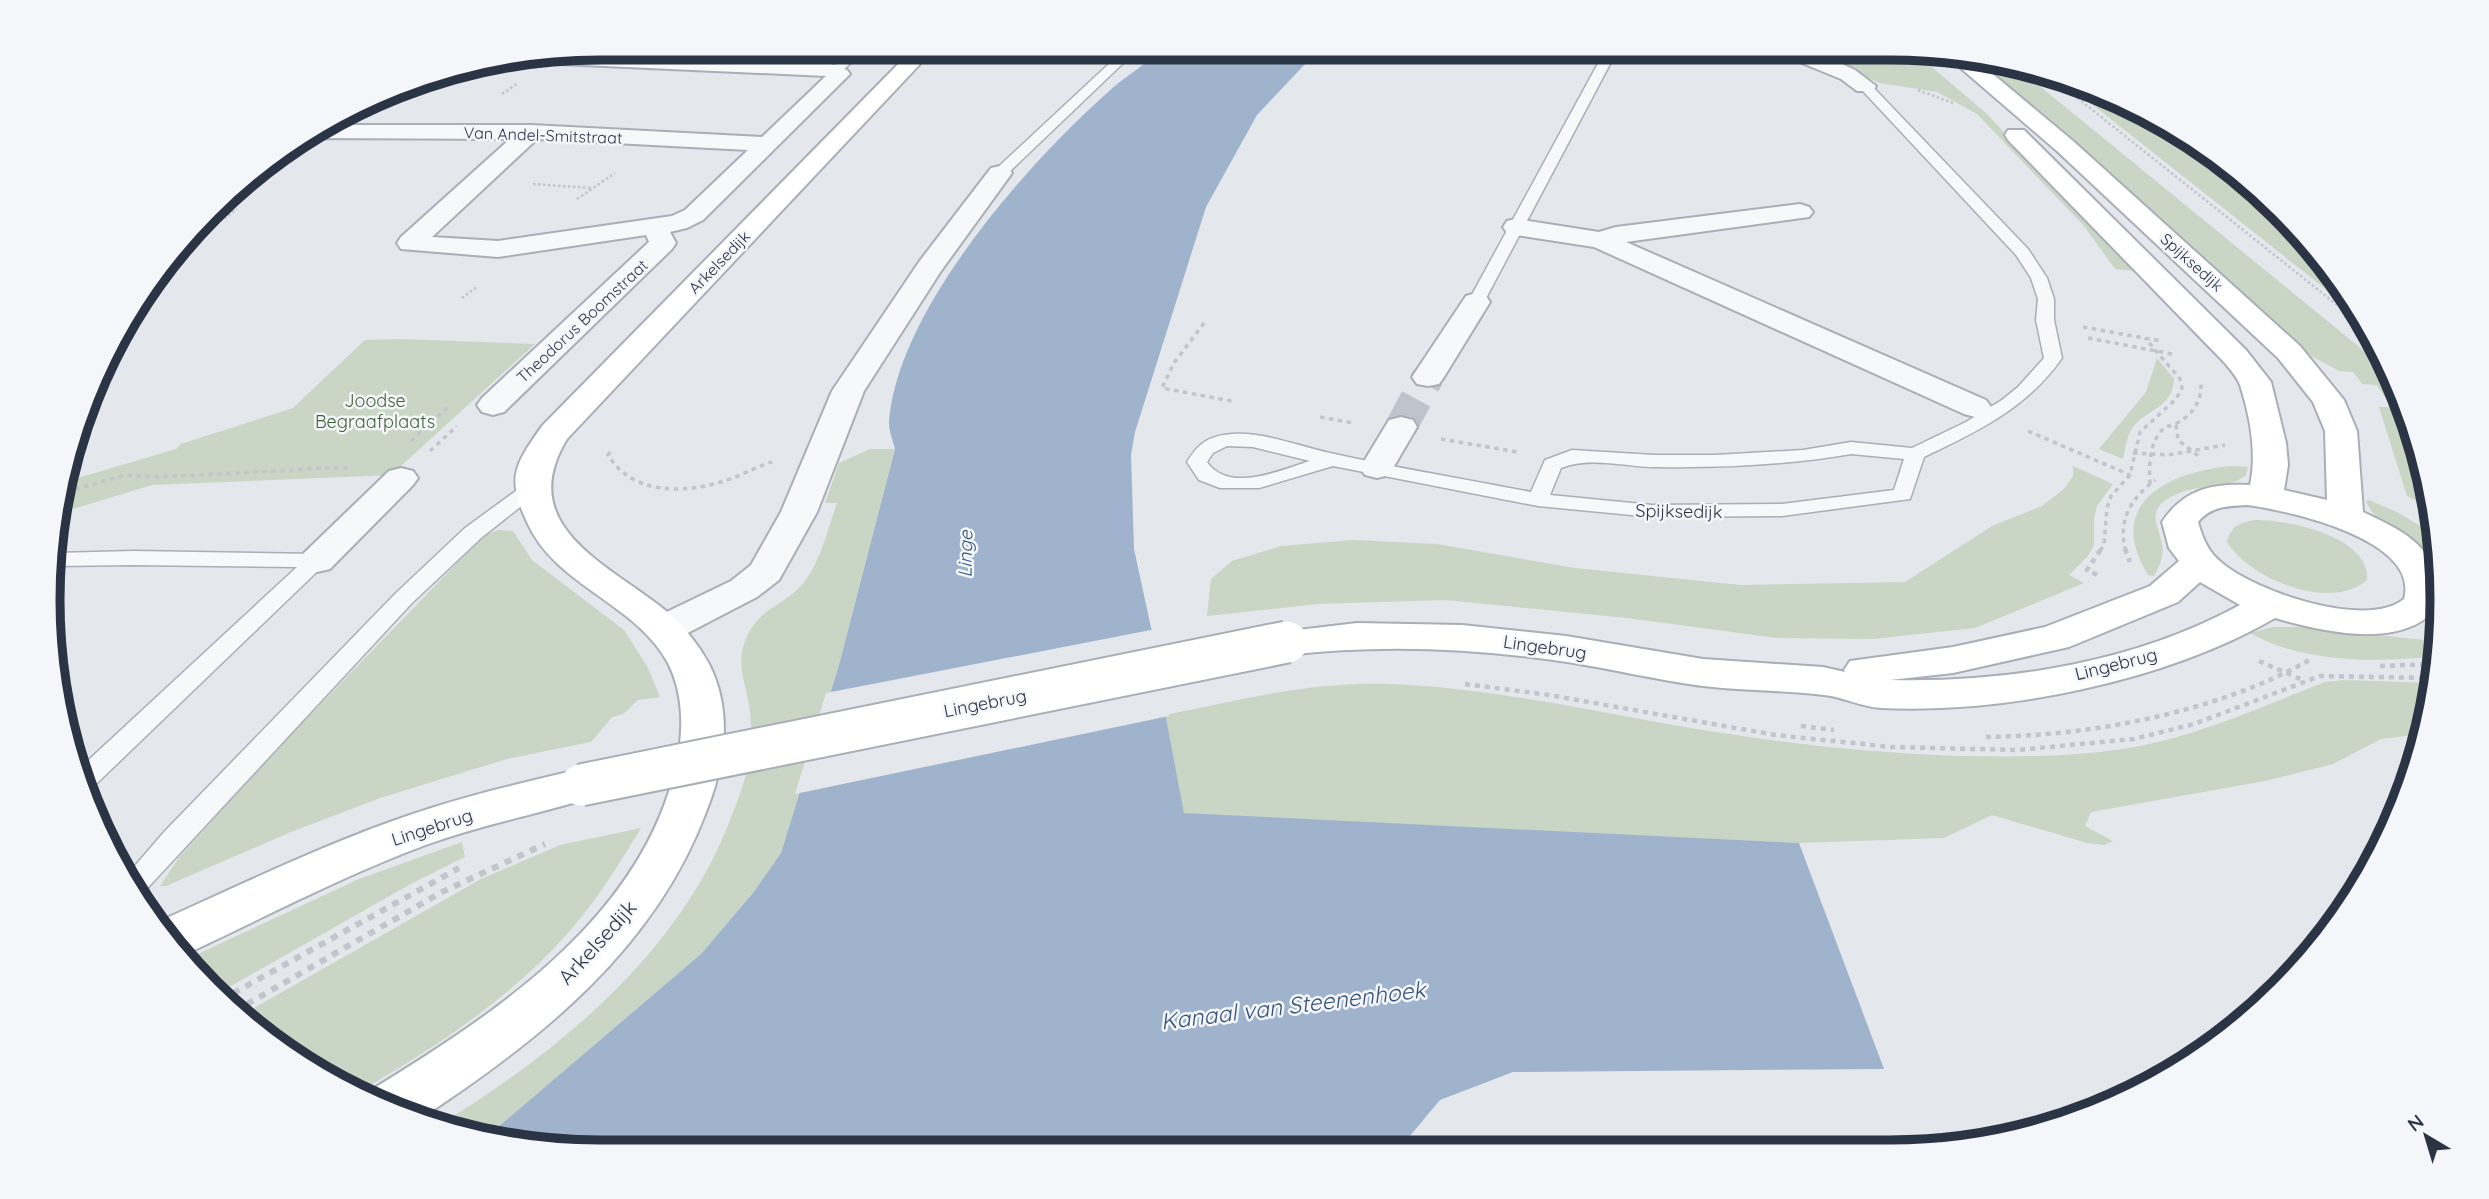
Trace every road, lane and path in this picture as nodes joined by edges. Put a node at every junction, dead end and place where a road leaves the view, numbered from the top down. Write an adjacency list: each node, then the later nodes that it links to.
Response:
1 (607, 60): 9 (street)
2 (848, 60): 9 (lane)
3 (913, 60): 48 (main road, Arkelsedijk)
4 (1120, 60): 15 (lane)
5 (1606, 60): 19 (lane)
6 (1811, 60): 10 (street)
7 (1951, 63): 50 (main road, Spijksedijk)
8 (1954, 63): 52 (main road, Spijksedijk)
9 (836, 70): 14 (street)
10 (1865, 86): 25 (lane)
11 (2067, 90): 23 (path)
12 (329, 132): 13 (street, Van Andel-Smitstraat)
13 (531, 132): 14 (street, Van Andel-Smitstraat); 16 (street)
14 (767, 144): 20 (street)
15 (1000, 173): 60 (street)
16 (476, 181): 17 (path); 20 (street)
17 (597, 188)
18 (1800, 212): 21 (street)
19 (1516, 227): 21 (street); 22 (lane)
20 (655, 228): 30 (street, Theodorus Boomstraat)
21 (1600, 240): 32 (street)
22 (1476, 302): 28 (street)
23 (2344, 309)
24 (1204, 323): 29 (path)
25 (2046, 325): 26 (path); 27 (path); 38 (lane)
26 (2166, 342)
27 (2180, 355)
28 (1429, 377)
29 (1241, 403)
30 (493, 405): 46 (path)
31 (449, 406): 35 (path)
32 (1976, 407)
33 (1320, 417): 34 (path)
34 (1400, 429): 42 (path); 44 (street)
35 (409, 443)
36 (2068, 449): 45 (path)
37 (610, 452): 39 (path)
38 (1915, 453): 42 (lane); 51 (lane, Spijksedijk)
39 (779, 460)
40 (1332, 460): 40 (lane, Spijksedijk); 44 (lane, Spijksedijk)
41 (2207, 463): 47 (path)
42 (1552, 464): 51 (lane)
43 (351, 467): 49 (path)
44 (1377, 468): 51 (lane, Spijksedijk)
45 (2130, 475)
46 (401, 478): 55 (street)
47 (2150, 484)
48 (531, 489): 60 (main road, Arkelsedijk); 65 (lane)
49 (71, 491)
50 (2265, 496): 52 (main road); 56 (main road)
51 (1538, 500)
52 (2346, 518): 59 (main road)
53 (2128, 559): 57 (path)
54 (61, 560): 55 (lane)
55 (317, 561): 62 (lane)
56 (2199, 563): 58 (main road); 61 (main road, Lingebrug)
57 (2121, 566)
58 (2271, 604): 59 (main road); 61 (main road, Lingebrug)
59 (2428, 607)
60 (664, 629): 69 (main road, Arkelsedijk)
61 (1826, 681): 66 (main road, Lingebrug, bridge)
62 (89, 775)
63 (553, 841): 68 (path)
64 (466, 864): 67 (path)
65 (139, 880)
66 (177, 936)
67 (232, 994)
68 (244, 1006)
69 (402, 1101)

